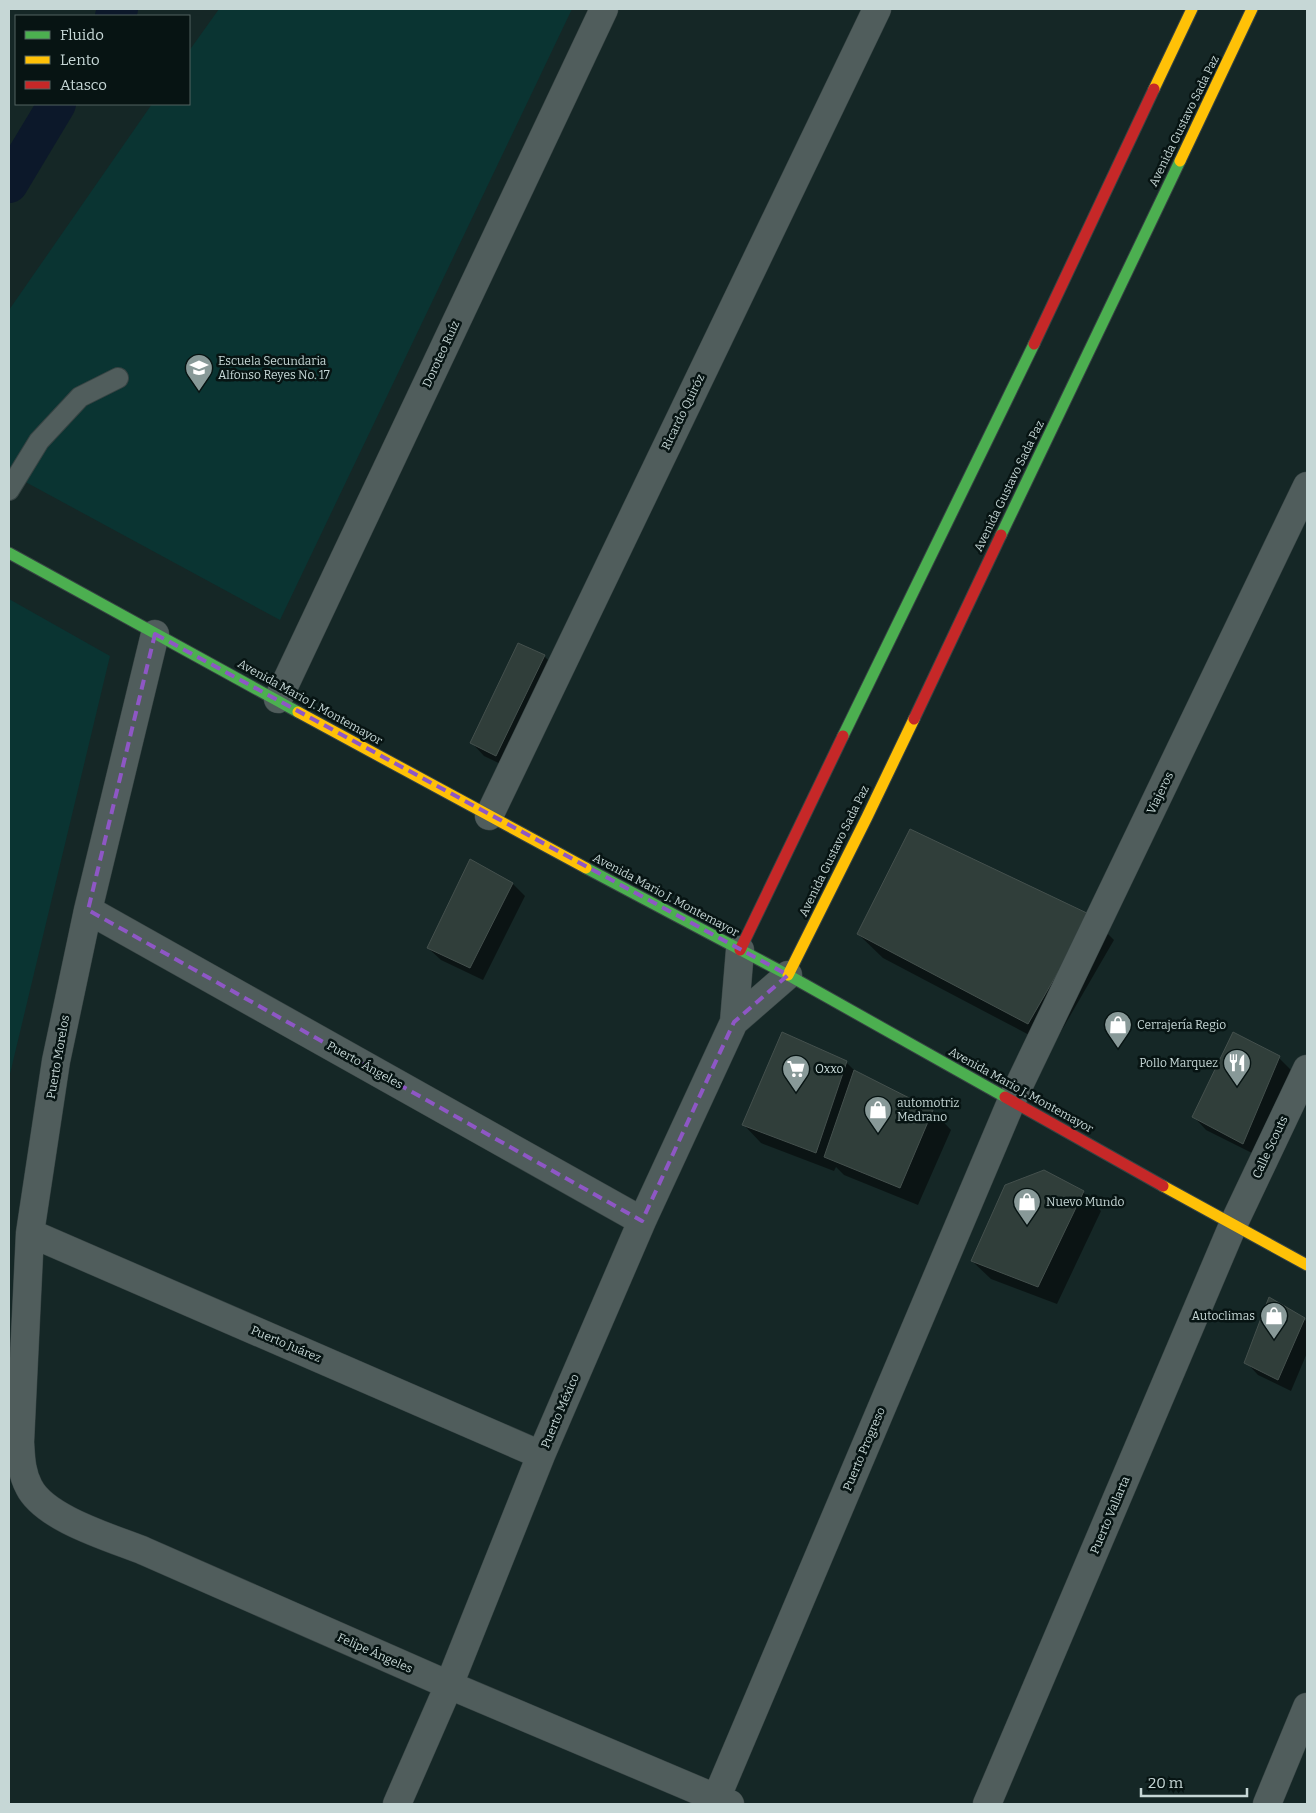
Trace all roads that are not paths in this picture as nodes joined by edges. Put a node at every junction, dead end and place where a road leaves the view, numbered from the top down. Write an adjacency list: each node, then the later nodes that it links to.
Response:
1 (604, 9): 10 (street, Doroteo Ruíz)
2 (877, 9): 11 (street, Ricardo Quiróz)
3 (1192, 9): 13 (street)
4 (1252, 9): 14 (street, Avenida Gustavo Sada Paz)
5 (118, 378): 7 (lane)
6 (1307, 486): 17 (street, Viajeros)
7 (9, 490)
8 (9, 553): 9 (street, Avenida Mario J. Montemayor)
9 (155, 634): 10 (street, Avenida Mario J. Montemayor); 12 (street, Puerto Morelos)
10 (278, 699): 11 (street, Avenida Mario J. Montemayor)
11 (489, 816): 13 (street, Avenida Mario J. Montemayor)
12 (88, 910): 18 (street, Puerto Ángeles); 20 (street, Puerto Morelos)
13 (740, 950): 14 (street, Avenida Mario J. Montemayor); 15 (street, Puerto México)
14 (788, 975): 15 (street, Puerto México); 17 (street, Avenida Mario J. Montemayor)
15 (734, 1022): 18 (street, Puerto México)
16 (1307, 1069): 19 (street, Calle Scouts)
17 (1012, 1100): 19 (street, Avenida Mario J. Montemayor); 26 (street, Puerto Progreso)
18 (642, 1221): 22 (street, Puerto México)
19 (1233, 1225): 21 (street, Avenida Mario J. Montemayor); 28 (street, Puerto Vallarta)
20 (30, 1233): 22 (street, Puerto Juárez); 23 (street, Puerto Morelos)
21 (1307, 1265)
22 (541, 1455): 24 (street, Puerto México)
23 (29, 1488): 24 (street, Felipe Ángeles)
24 (449, 1685): 26 (street, Felipe Ángeles); 27 (street, Puerto México)
25 (1307, 1707): 29 (street)
26 (723, 1802)
27 (397, 1804)
28 (987, 1804)
29 (1267, 1804)

